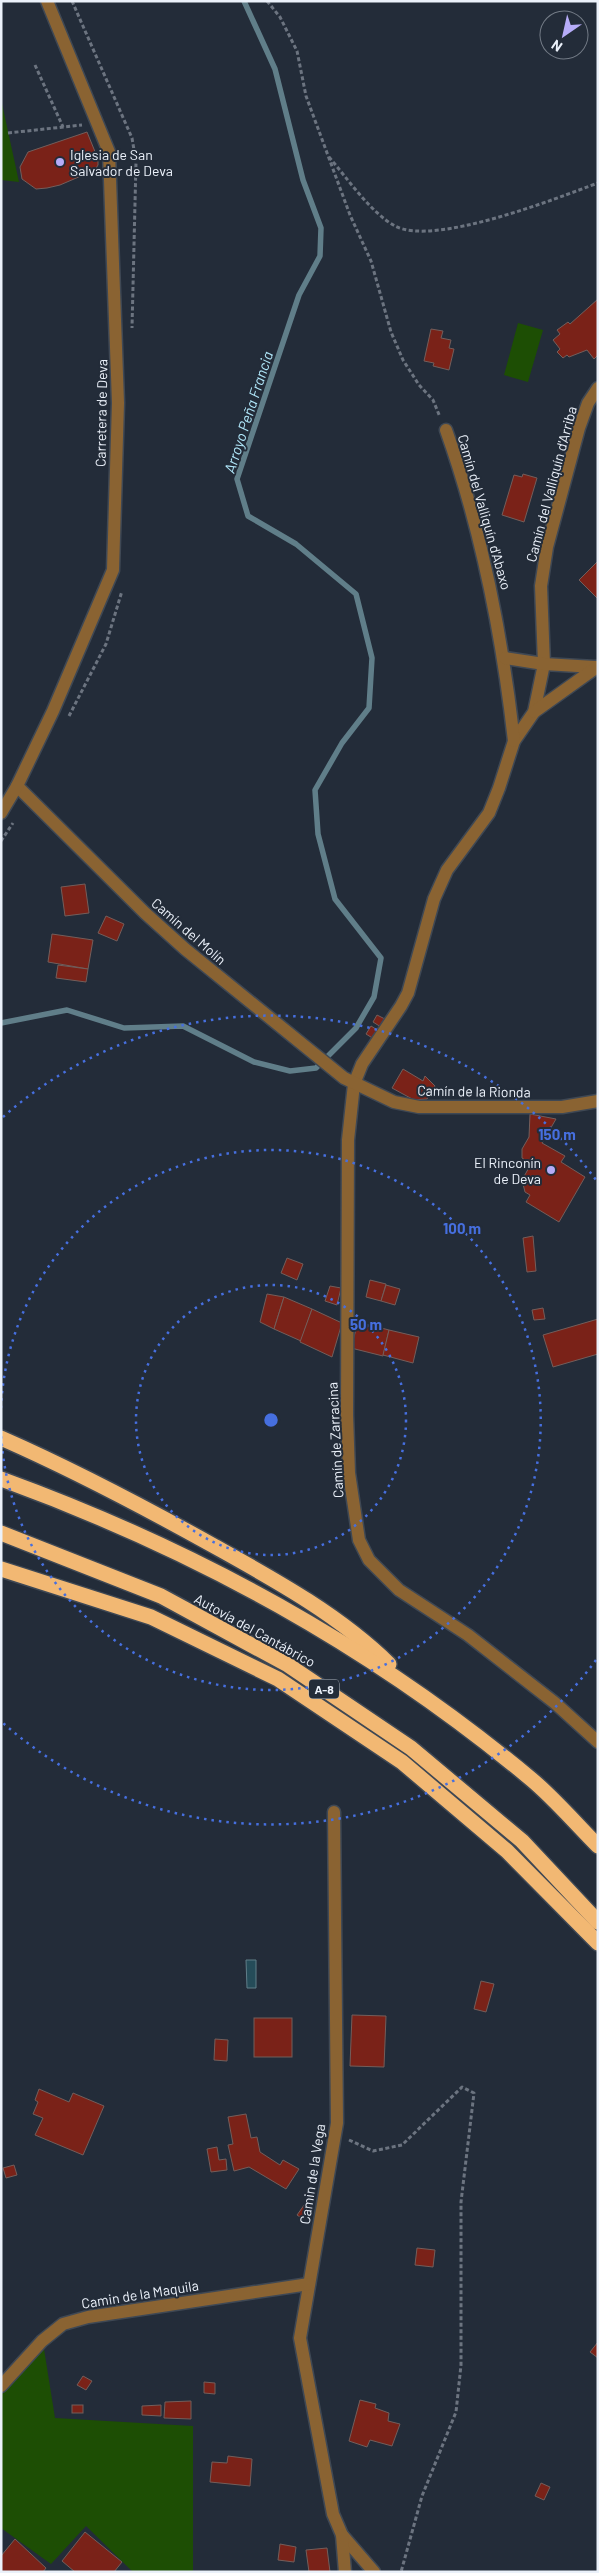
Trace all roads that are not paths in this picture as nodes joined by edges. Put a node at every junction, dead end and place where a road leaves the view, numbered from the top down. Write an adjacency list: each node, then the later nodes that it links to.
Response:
1 (46, 1): 9 (street, Carretera de Deva)
2 (598, 388): 5 (street, Camín del Valliquín d'Arriba)
3 (446, 430): 4 (street, Camín del Valliquín d'Abaxo)
4 (505, 658): 5 (street); 8 (street, Camín del Valliquín d'Abaxo)
5 (544, 664): 6 (street); 7 (street, Camín del Valliquín d'Arriba)
6 (596, 667): 7 (street)
7 (534, 712): 8 (street, Camín del Valliquín d'Arriba)
8 (514, 740): 11 (street, Camín del Valliquín d'Arriba)
9 (17, 786): 10 (street, Carretera de Deva); 11 (street, Camín del Molín)
10 (1, 814)
11 (354, 1084): 12 (street, Camín de la Rionda); 18 (street, Camín de Zarracina)
12 (598, 1101)
13 (1, 1438): 17 (highway)
14 (1, 1478): 17 (highway)
15 (1, 1533): 21 (highway, Autovía del Cantábrico / A-8)
16 (1, 1569): 22 (highway)
17 (411, 1686): 20 (highway)
18 (598, 1742)
19 (334, 1812): 23 (street, Camin de la Vega)
20 (598, 1846)
21 (598, 1922)
22 (598, 1943)
23 (309, 2284): 24 (street, Camin de la Maquila); 25 (street, Camin de la Vega)
24 (1, 2386)
25 (342, 2535): 26 (street, Camin de la Vega); 27 (street, Camin de la Vega)
26 (345, 2572)
27 (374, 2572)

